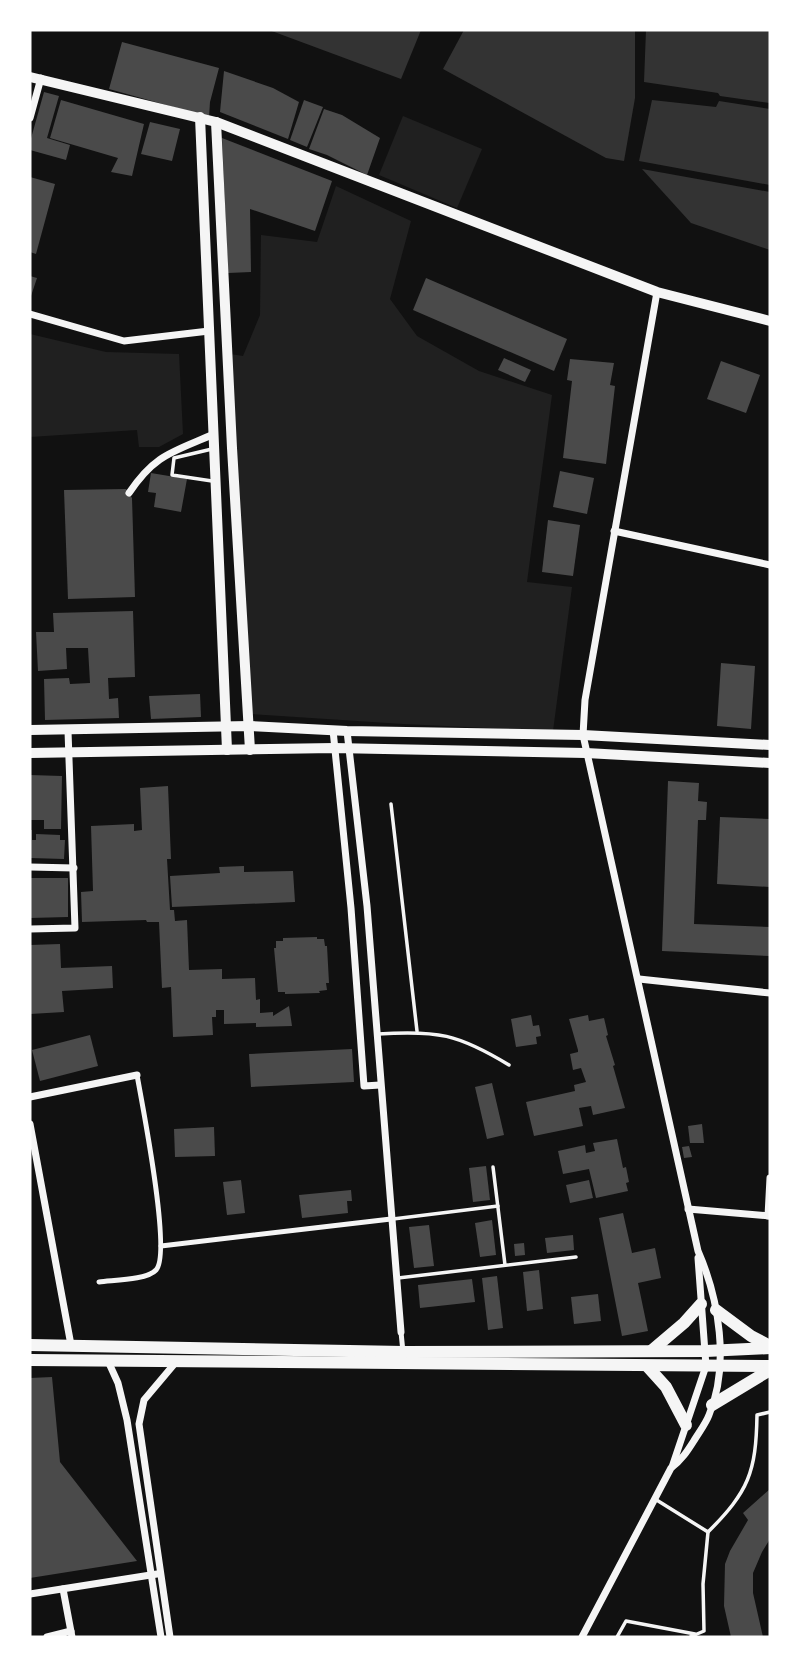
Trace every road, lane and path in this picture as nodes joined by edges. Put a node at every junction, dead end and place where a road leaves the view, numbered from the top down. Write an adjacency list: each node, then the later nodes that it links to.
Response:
1 (36, 77): 2 (main road); 3 (street)
2 (200, 117): 4 (main road); 8 (main road)
3 (30, 118)
4 (216, 121): 5 (main road); 9 (main road)
5 (657, 292): 7 (main road); 16 (street)
6 (30, 314): 8 (street)
7 (770, 321)
8 (209, 331): 10 (main road)
9 (231, 420): 10 (main road); 12 (main road)
10 (214, 421): 11 (main road)
11 (214, 435): 13 (main road); 15 (street)
12 (232, 447): 13 (main road); 18 (main road)
13 (214, 449): 14 (main road); 14 (lane)
14 (215, 481): 19 (main road)
15 (129, 492)
16 (614, 531): 17 (street); 24 (street)
17 (770, 565)
18 (249, 726): 19 (main road); 21 (main road); 29 (main road)
19 (227, 727): 22 (main road); 28 (main road)
20 (30, 730): 22 (main road)
21 (333, 730): 23 (main road); 26 (street)
22 (68, 731): 32 (street)
23 (346, 731): 24 (main road); 27 (street)
24 (583, 735): 25 (main road); 30 (street)
25 (770, 745)
26 (334, 748): 27 (main road); 29 (main road); 44 (street)
27 (349, 749): 30 (main road); 41 (street)
28 (228, 750): 29 (main road); 32 (main road)
29 (250, 750)
30 (586, 752): 33 (main road); 38 (street)
31 (30, 753): 32 (main road)
32 (69, 754): 36 (street)
33 (770, 763)
34 (391, 804): 40 (lane)
35 (30, 867): 36 (street)
36 (74, 868): 37 (street)
37 (30, 929)
38 (639, 979): 39 (street); 50 (street)
39 (770, 993)
40 (417, 1031): 41 (lane); 42 (lane)
41 (376, 1034): 44 (street)
42 (509, 1065)
43 (137, 1075): 45 (street); 53 (street)
44 (380, 1085): 52 (street)
45 (30, 1097)
46 (30, 1124): 63 (street)
47 (493, 1167): 49 (lane)
48 (770, 1178): 51 (street)
49 (498, 1206): 52 (lane); 56 (lane)
50 (688, 1209): 51 (street); 54 (street)
51 (769, 1216)
52 (391, 1219): 53 (street); 57 (street)
53 (161, 1246): 58 (street)
54 (698, 1251): 59 (street); 60 (street)
55 (576, 1257): 56 (lane)
56 (505, 1265): 57 (lane)
57 (396, 1278): 61 (street)
58 (99, 1282)
59 (701, 1304): 65 (highway); 66 (street)
60 (716, 1310): 64 (highway); 66 (street)
61 (401, 1332): 67 (street)
62 (30, 1345): 63 (highway)
63 (71, 1345): 67 (highway)
64 (770, 1347): 66 (highway)
65 (651, 1350): 66 (highway); 67 (highway)
66 (713, 1351): 72 (street); 73 (street)
67 (403, 1352)
68 (30, 1360): 69 (highway)
69 (108, 1361): 70 (highway); 78 (street)
70 (177, 1362): 71 (highway); 77 (street)
71 (647, 1366): 72 (highway); 79 (highway)
72 (706, 1366): 73 (highway); 79 (street)
73 (721, 1366): 74 (highway); 75 (street)
74 (770, 1368): 75 (highway)
75 (712, 1405): 80 (street)
76 (770, 1412): 82 (lane)
77 (140, 1419): 78 (street); 83 (street)
78 (127, 1420): 83 (street)
79 (686, 1425): 80 (street)
80 (671, 1468): 81 (street)
81 (655, 1499): 82 (lane); 91 (street)
82 (708, 1532): 87 (lane)
83 (156, 1574): 84 (street); 89 (street); 90 (street)
84 (63, 1589): 85 (street); 86 (street)
85 (30, 1594)
86 (72, 1634): 88 (street)
87 (697, 1634): 92 (lane); 93 (lane)
88 (47, 1637)
89 (161, 1637)
90 (170, 1637)
91 (582, 1637)
92 (617, 1637)
93 (690, 1637)

